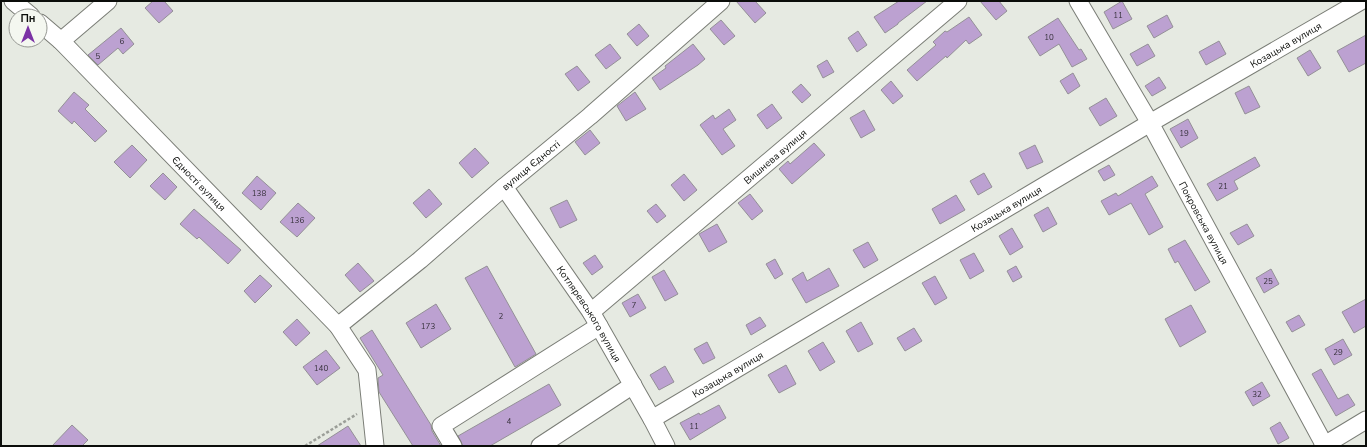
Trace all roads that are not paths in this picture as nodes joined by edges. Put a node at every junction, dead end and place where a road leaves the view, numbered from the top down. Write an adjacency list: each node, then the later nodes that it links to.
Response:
1 (13, 1): 7 (street)
2 (108, 1): 9 (street)
3 (721, 1): 11 (street, вулиця Єдності)
4 (958, 1): 12 (street, Вишнева вулиця)
5 (1078, 1): 10 (street, Покровська вулиця)
6 (1361, 1): 10 (street, Козацька вулиця)
7 (21, 8)
8 (48, 30): 9 (street, Єдності вулиця)
9 (61, 41): 13 (street, Єдності вулиця)
10 (1150, 123): 15 (street, Козацька вулиця); 21 (street, Покровська вулиця)
11 (504, 187): 12 (street, Котляревського вулиця); 13 (street, вулиця Єдності)
12 (595, 319): 14 (street, Котляревського вулиця); 18 (street, Вишнева вулиця)
13 (338, 326): 17 (street, Єдності вулиця)
14 (633, 385): 15 (street, Котляревського вулиця); 19 (street)
15 (652, 419): 20 (street, Котляревського вулиця)
16 (1366, 420): 21 (street)
17 (375, 446)
18 (453, 446)
19 (540, 446)
20 (666, 446)
21 (1324, 446)

